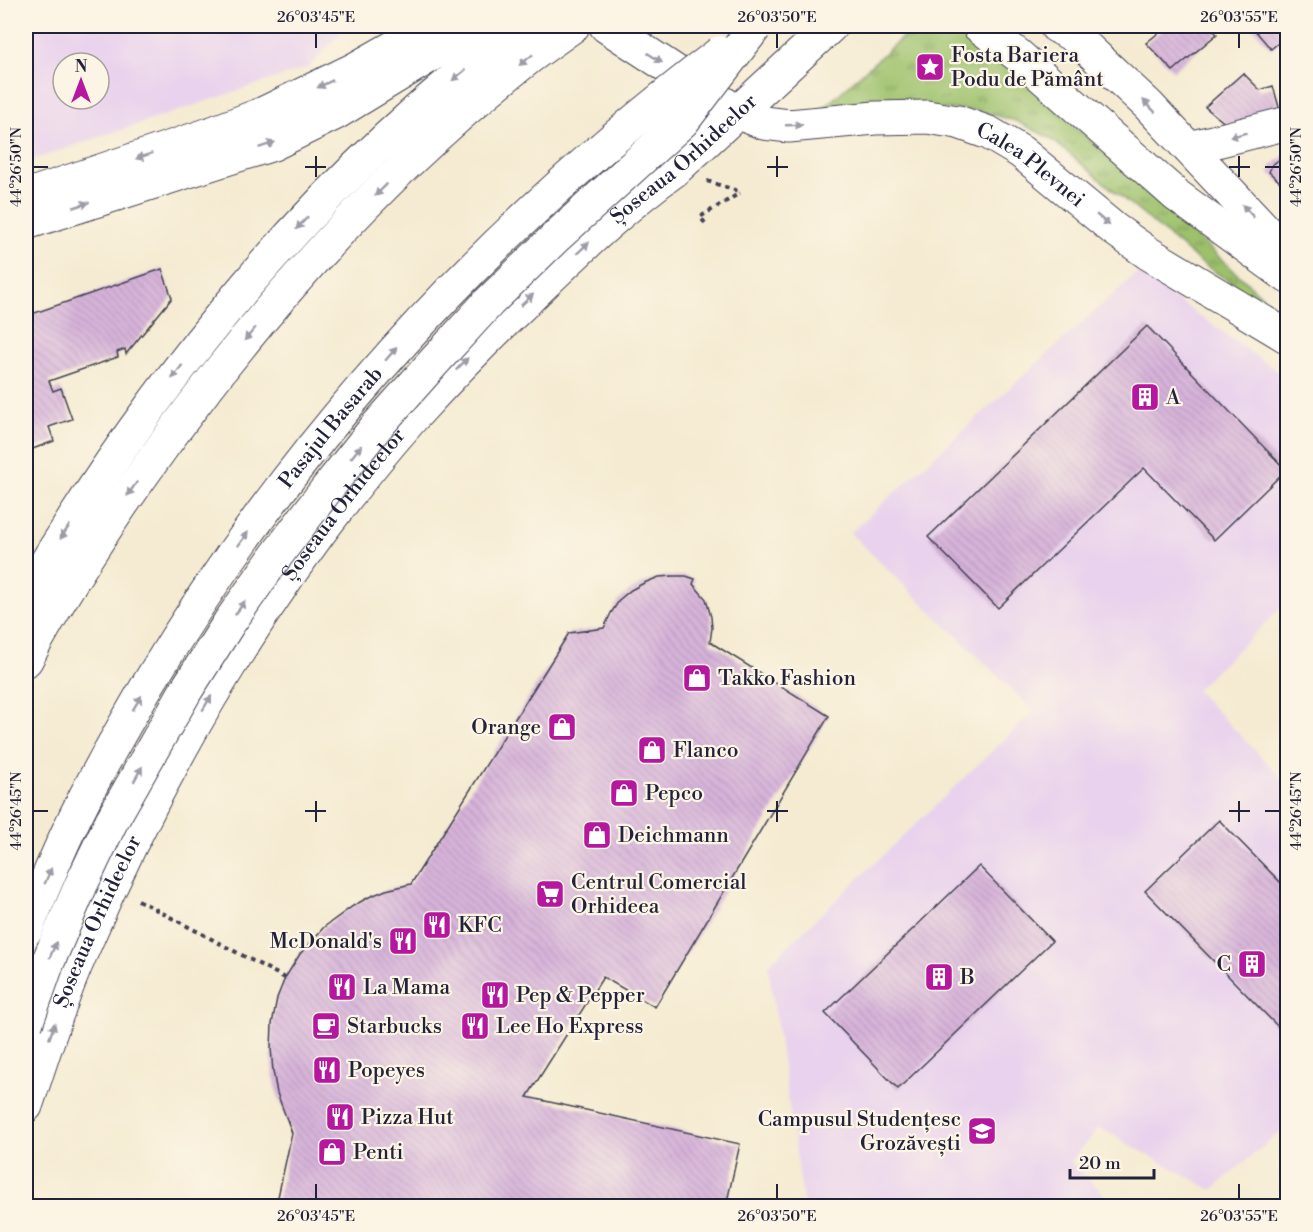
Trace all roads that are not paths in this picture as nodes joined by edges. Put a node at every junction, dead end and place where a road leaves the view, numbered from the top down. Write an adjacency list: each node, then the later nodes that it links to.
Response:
1 (397, 26): 13 (main road)
2 (431, 26): 13 (main road)
3 (478, 26): 19 (main road, one-way to 3)
4 (522, 26): 24 (main road, one-way to 24)
5 (573, 26): 25 (main road, one-way to 25)
6 (606, 26): 14 (main road, Calea Plevnei, one-way to 14)
7 (756, 26): 26 (main road, Pasajul Basarab, one-way to 7, bridge); 27 (main road, one-way to 7, bridge)
8 (831, 26): 14 (main road, Șoseaua Orhideelor)
9 (979, 26): 12 (main road)
10 (1006, 26): 12 (main road)
11 (1065, 29): 16 (main road, one-way to 11)
12 (1019, 56): 17 (main road)
13 (355, 69): 18 (main road, one-way to 18)
14 (737, 112): 23 (main road, Calea Plevnei, one-way to 23); 28 (main road, Șoseaua Orhideelor, one-way to 14)
15 (1287, 123): 16 (main road, one-way to 16)
16 (1189, 148): 20 (main road, one-way to 16)
17 (1176, 195): 21 (main road); 22 (main road)
18 (26, 196)
19 (26, 222)
20 (1287, 254)
21 (1287, 277)
22 (1287, 299)
23 (1287, 337)
24 (26, 596)
25 (26, 660)
26 (26, 930)
27 (26, 1024)
28 (26, 1106)

